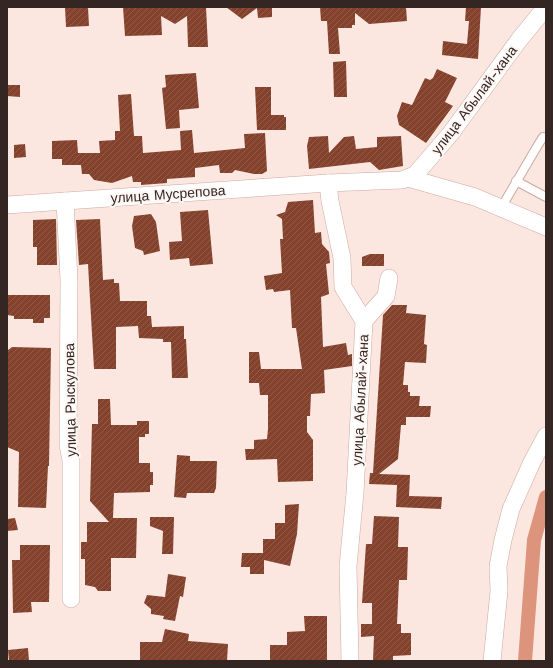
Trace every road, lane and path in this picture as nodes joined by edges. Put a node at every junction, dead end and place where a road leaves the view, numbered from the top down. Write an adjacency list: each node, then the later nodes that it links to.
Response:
1 (546, 7): 3 (street, улица Абылай-хана)
2 (546, 138): 4 (lane)
3 (408, 178): 5 (street); 9 (street)
4 (516, 181): 6 (lane); 9 (lane)
5 (328, 183): 7 (street, улица Мусрепова); 12 (street, улица Абылай-хана)
6 (546, 197)
7 (64, 201): 8 (street, улица Мусрепова); 14 (street, улица Рыскулова)
8 (7, 205)
9 (501, 208): 10 (street)
10 (546, 227)
11 (389, 278): 12 (street)
12 (364, 321): 15 (street, улица Абылай-хана)
13 (546, 436): 16 (street)
14 (71, 599)
15 (350, 661)
16 (492, 661)

